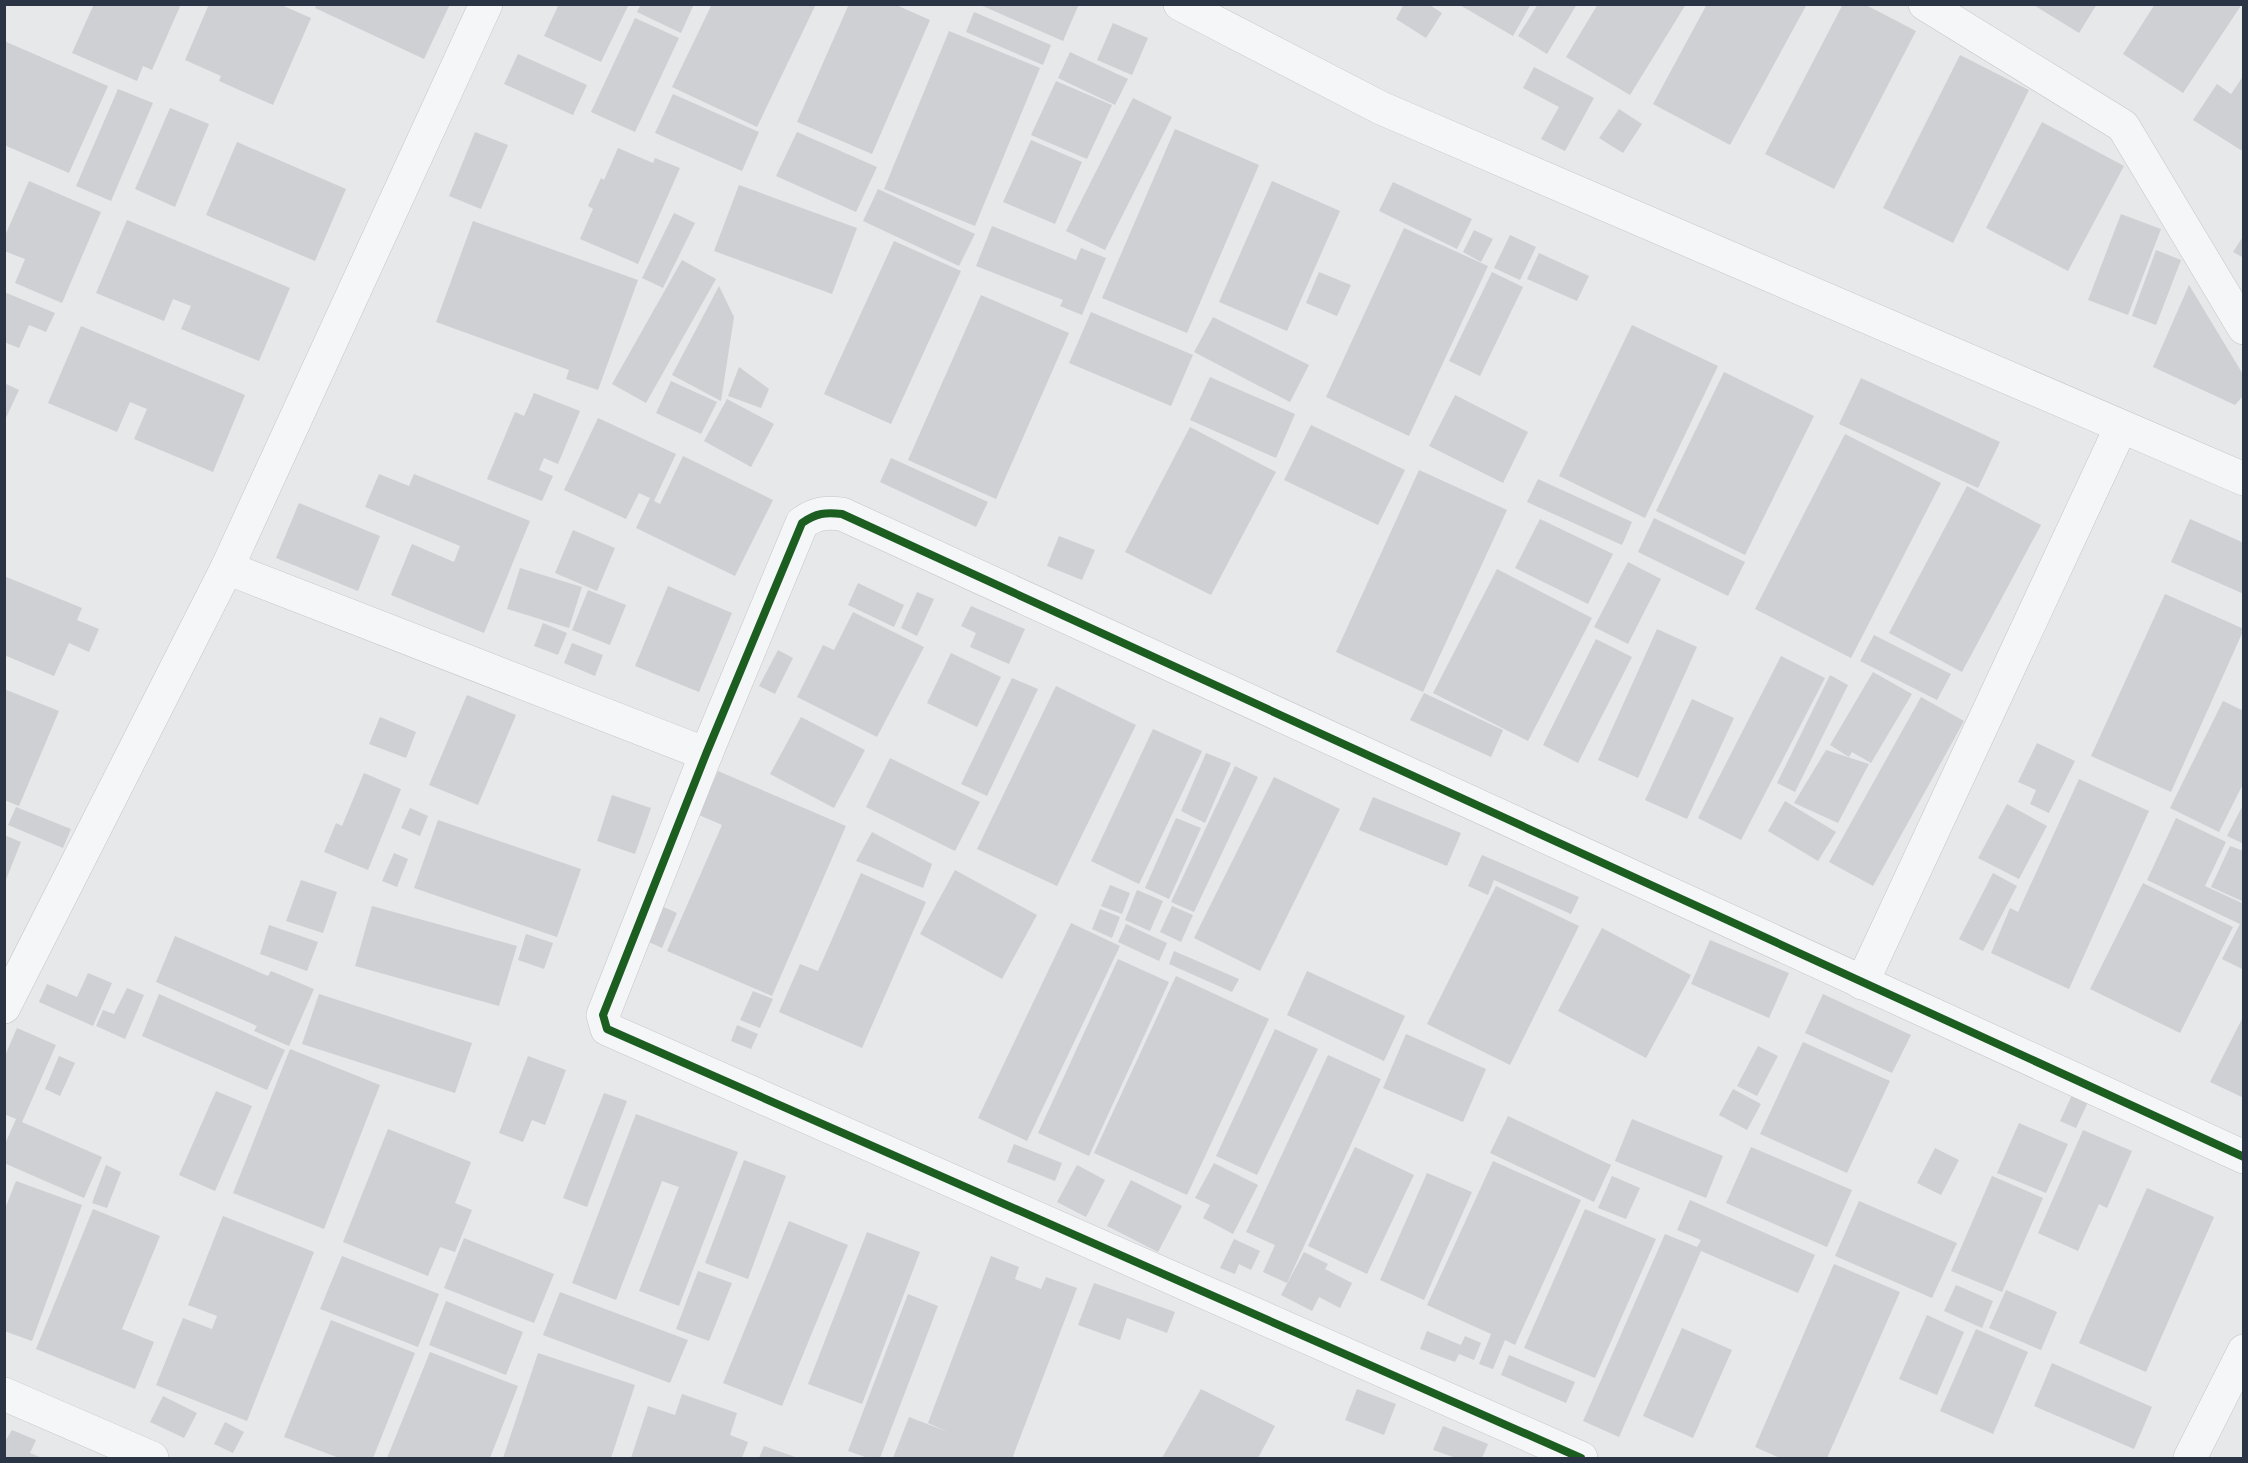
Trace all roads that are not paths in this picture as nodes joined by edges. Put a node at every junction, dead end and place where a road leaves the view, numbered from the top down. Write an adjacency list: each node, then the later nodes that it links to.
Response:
1 (486, 4): 7 (street)
2 (1180, 4): 5 (street)
3 (1925, 4): 4 (street)
4 (2244, 328)
5 (2121, 427): 6 (street); 9 (street)
6 (2244, 479)
7 (227, 568): 8 (street); 10 (street)
8 (706, 754): 9 (street); 15 (street)
9 (1862, 983): 11 (street)
10 (4, 1008)
11 (2244, 1157)
12 (2244, 1351): 16 (street)
13 (4, 1394): 14 (street)
14 (152, 1458)
15 (1581, 1458)
16 (2190, 1458)

